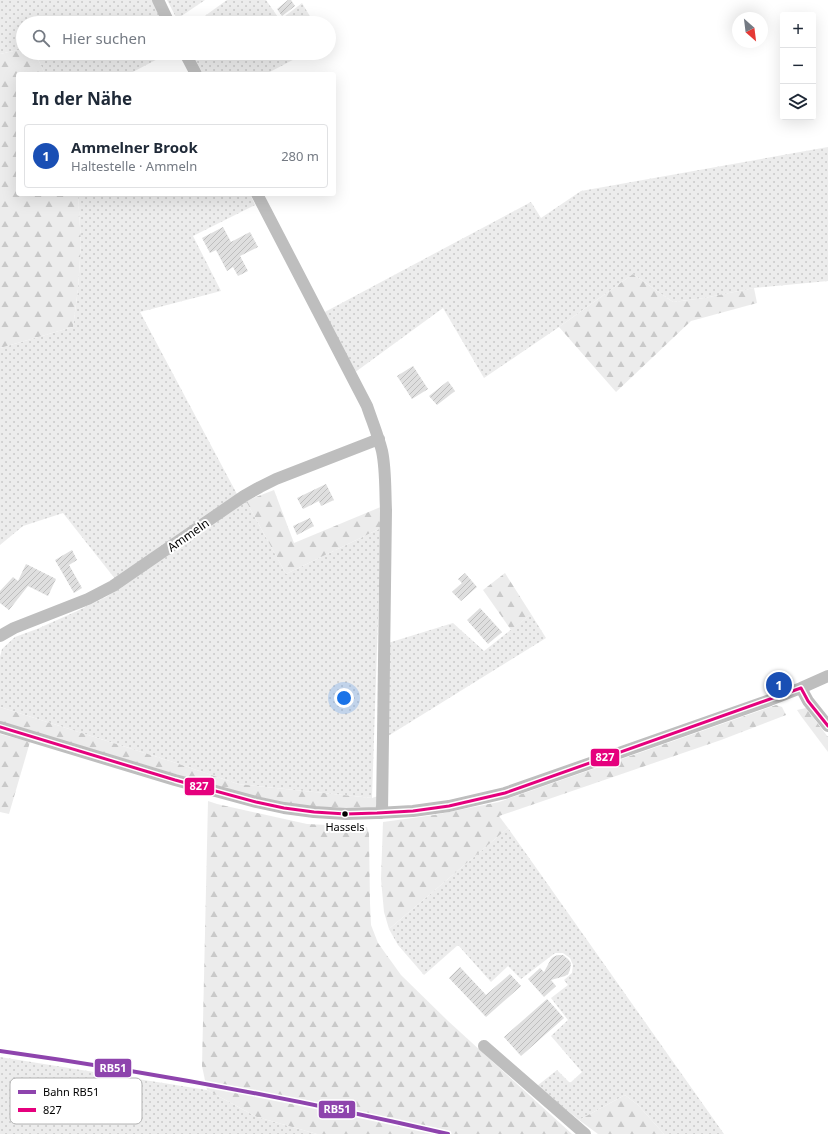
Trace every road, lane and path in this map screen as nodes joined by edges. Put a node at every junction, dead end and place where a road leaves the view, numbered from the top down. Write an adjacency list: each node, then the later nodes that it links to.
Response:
1 (158, 0): 2 (street)
2 (166, 16)
3 (189, 60): 4 (street)
4 (195, 72)
5 (258, 196): 6 (street)
6 (379, 439): 7 (street, Ammeln); 12 (street)
7 (0, 636)
8 (828, 676): 9 (street)
9 (801, 688): 10 (street); 12 (street)
10 (828, 726)
11 (0, 727): 12 (street)
12 (382, 813)
13 (484, 1046): 14 (street)
14 (585, 1134)

